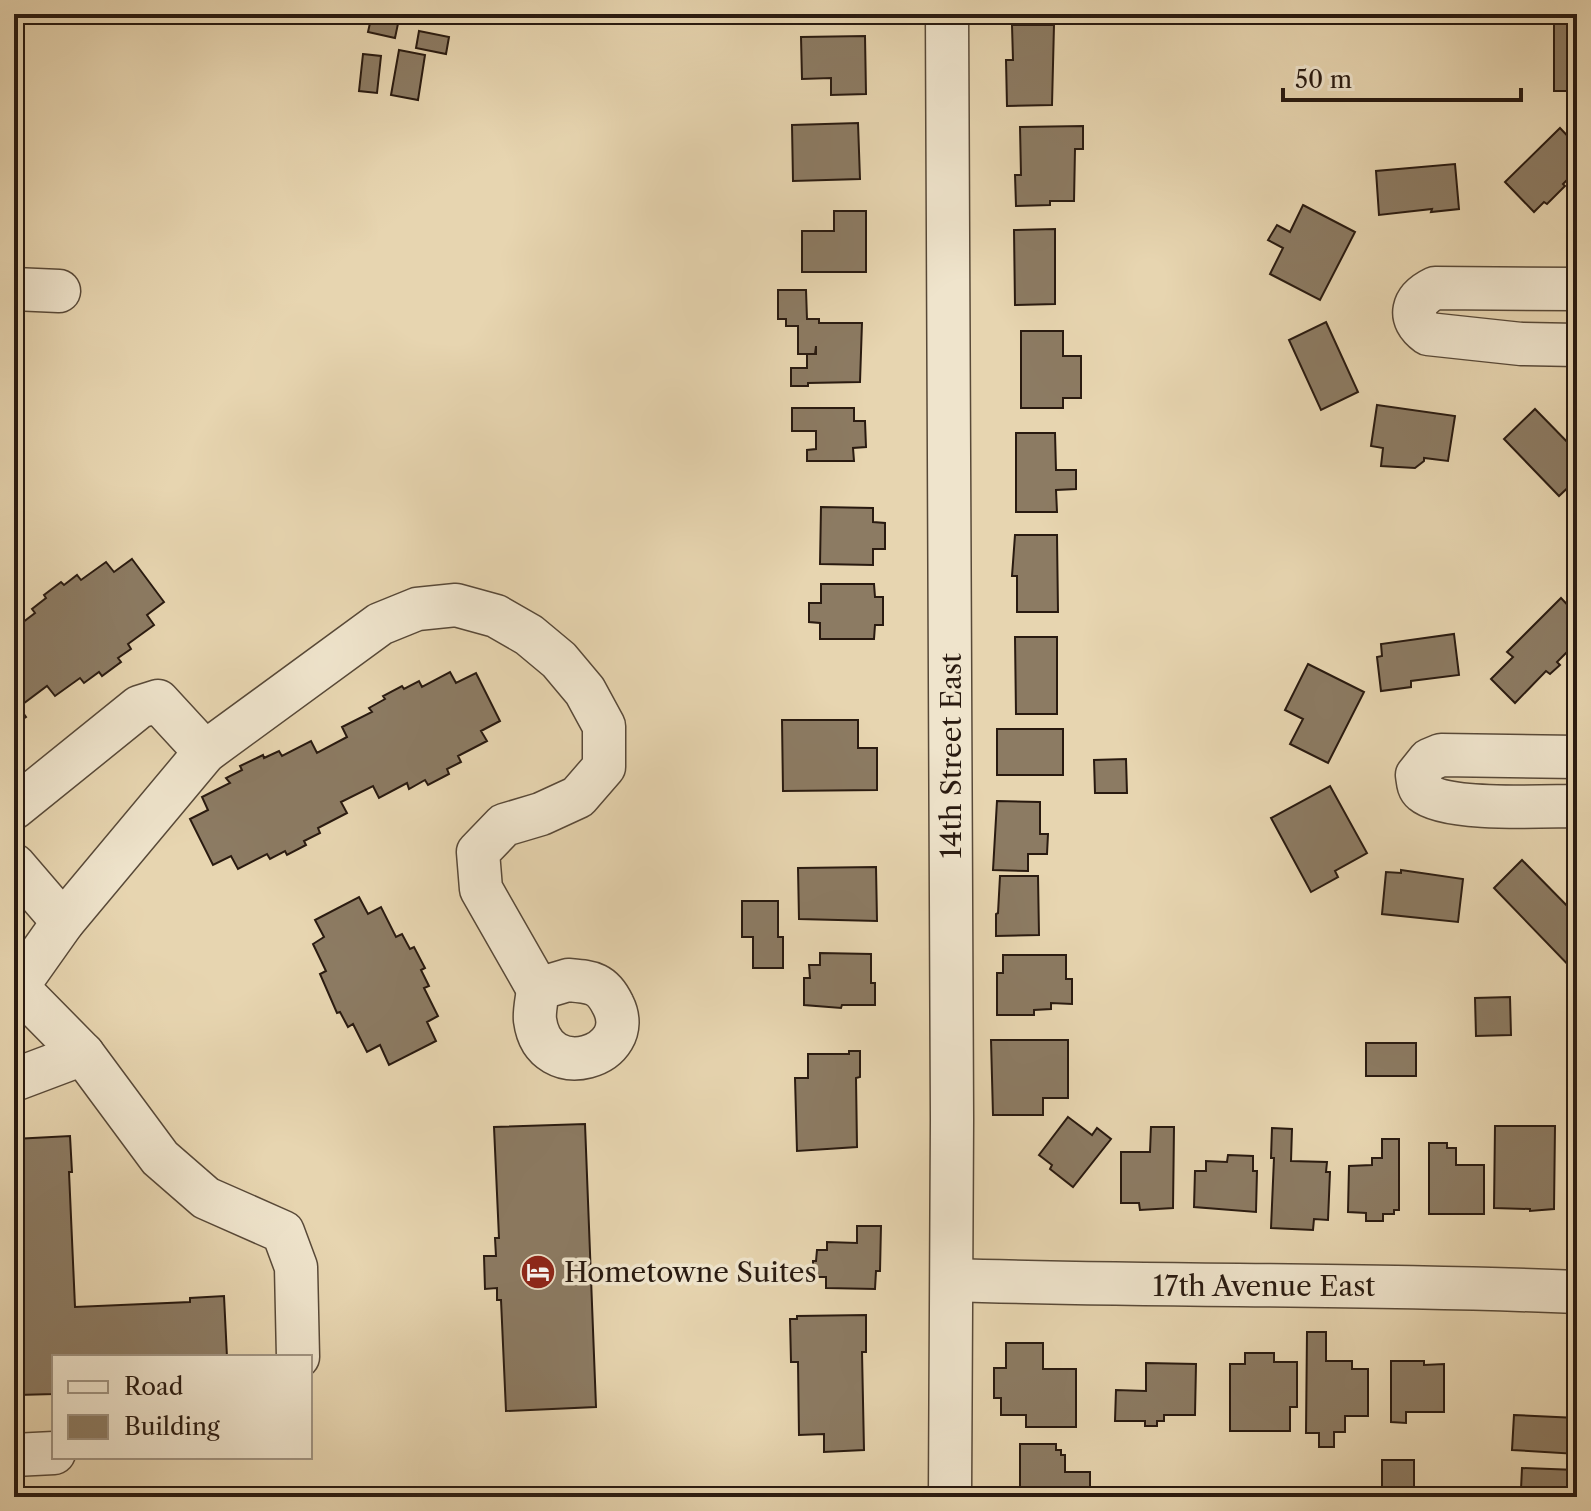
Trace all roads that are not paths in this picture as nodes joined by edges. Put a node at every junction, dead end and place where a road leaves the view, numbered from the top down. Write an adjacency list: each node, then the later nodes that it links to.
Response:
1 (947, 14): 16 (street, 14th Street East)
2 (14, 289): 4 (street)
3 (1577, 289): 5 (street)
4 (59, 291)
5 (1577, 345)
6 (205, 752): 9 (street); 11 (street); 13 (street)
7 (1577, 757): 8 (street)
8 (1577, 806)
9 (14, 808)
10 (14, 865): 11 (street)
11 (63, 922): 12 (street)
12 (16, 988): 14 (street)
13 (538, 989)
14 (83, 1054): 15 (street); 18 (street)
15 (14, 1080)
16 (952, 1280): 17 (street, 17th Avenue East); 21 (street, 14th Street East)
17 (1577, 1292)
18 (298, 1355)
19 (52, 1453): 20 (street)
20 (14, 1455)
21 (950, 1497)

